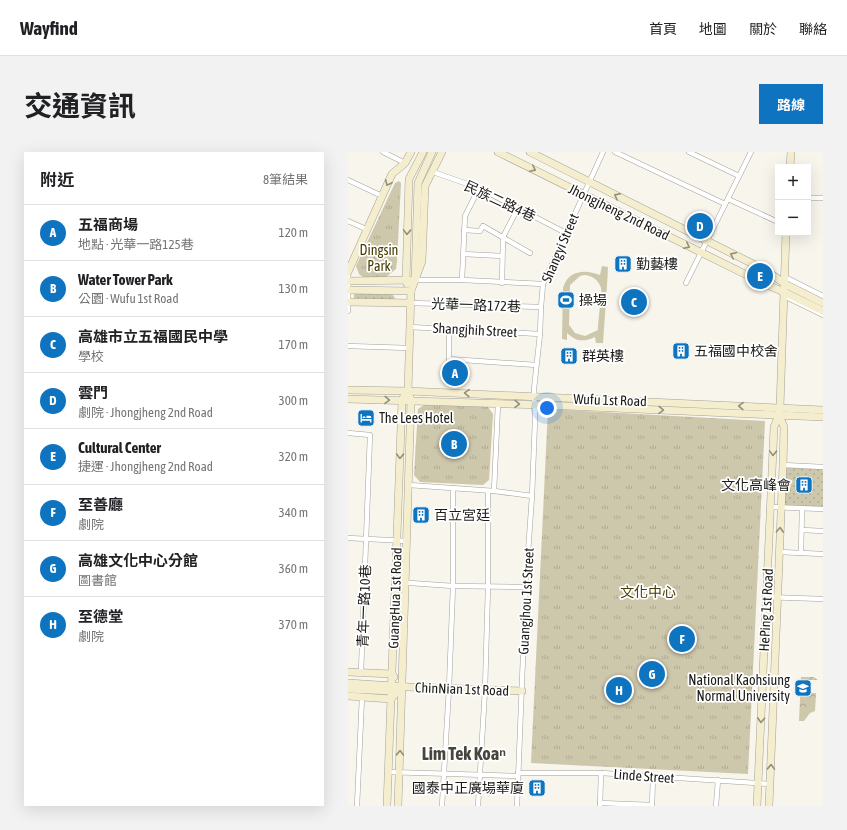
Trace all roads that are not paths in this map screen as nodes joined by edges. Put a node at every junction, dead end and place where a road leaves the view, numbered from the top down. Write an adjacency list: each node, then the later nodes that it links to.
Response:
1 (383, 152): 13 (street)
2 (411, 152): 13 (street)
3 (423, 152): 44 (street, one-way to 44)
4 (432, 152): 40 (street)
5 (442, 152): 15 (street)
6 (498, 152): 20 (street, Jhongjheng 2nd Road, one-way to 20)
7 (530, 152): 18 (street, Jhongjheng 2nd Road)
8 (603, 152): 18 (street, Shangyi Street)
9 (615, 152): 25 (street)
10 (689, 152): 16 (street)
11 (751, 152): 16 (street)
12 (791, 152): 14 (street)
13 (405, 163): 21 (street, one-way to 21)
14 (790, 164)
15 (432, 172): 19 (street, 民族二路4巷); 40 (street)
16 (739, 176): 22 (street)
17 (348, 180): 21 (street)
18 (590, 182): 20 (street, Shangyi Street); 34 (street, Jhongjheng 2nd Road, one-way to 18)
19 (479, 188): 26 (street, 民族二路4巷); 30 (street)
20 (584, 195): 31 (street, Shangyi Street); 36 (street, Jhongjheng 2nd Road, one-way to 36)
21 (382, 196): 29 (street)
22 (728, 198): 25 (street); 28 (street)
23 (811, 198): 24 (street)
24 (823, 198)
25 (725, 204): 34 (street)
26 (518, 208): 31 (street, 民族二路4巷); 33 (street)
27 (348, 221): 29 (street)
28 (775, 221)
29 (366, 230): 39 (street)
30 (464, 230): 33 (street); 37 (street)
31 (566, 233): 47 (street, Shangyi Street)
32 (786, 236): 42 (street)
33 (503, 237): 35 (street); 38 (street)
34 (707, 241): 36 (street); 42 (street, Jhongjheng 2nd Road, one-way to 34)
35 (530, 253)
36 (701, 253): 46 (street); 50 (street, Jhongjheng 2nd Road)
37 (464, 254): 38 (street); 41 (street)
38 (502, 256): 45 (street)
39 (348, 272): 43 (street)
40 (415, 280): 41 (street); 44 (street); 49 (street)
41 (462, 280): 45 (street)
42 (785, 280): 50 (street); 51 (street, Jhongjheng 2nd Road); 54 (street, Jhongjheng 2nd Road)
43 (348, 281): 44 (street); 48 (street)
44 (406, 281): 49 (street)
45 (502, 283): 47 (street)
46 (686, 283)
47 (543, 284): 55 (street, Shangyi Street)
48 (348, 290): 49 (street); 52 (street)
49 (411, 291): 53 (street, GuangHua 1st Road)
50 (784, 294): 57 (street, Jhongjheng 2nd Road); 58 (street, Jhongjheng 2nd Road); 74 (street, HePing 1st Road)
51 (823, 296)
52 (348, 302): 53 (street); 56 (street)
53 (410, 303): 55 (street, 光華一路172巷); 59 (street, GuangHua 1st Road)
54 (823, 303)
55 (541, 307): 61 (street, Shangyi Street)
56 (348, 311)
57 (823, 311)
58 (823, 316)
59 (410, 327): 60 (street, Shangjhih Street); 63 (street, GuangHua 1st Road)
60 (450, 328): 61 (street, Shangjhih Street); 64 (street)
61 (540, 334): 64 (street, Shangyi Street)
62 (348, 346): 63 (street)
63 (409, 348): 66 (street, GuangHua 1st Road)
64 (536, 365): 67 (street, Shangyi Street)
65 (348, 390): 66 (street, Wufu 1st Road)
66 (408, 391): 67 (street, Wufu 1st Road, one-way to 66); 69 (street); 70 (street, GuangHua 1st Road)
67 (534, 396): 72 (street, Guangjhou 1st Street); 74 (street, Wufu 1st Road, one-way to 67)
68 (348, 399): 69 (street, Wufu 1st Road, one-way to 69)
69 (402, 400): 70 (street, Wufu 1st Road); 92 (street, GuangHua 1st Road, one-way to 92)
70 (411, 400): 71 (street, Wufu 1st Road); 79 (street, GuangHua 1st Road)
71 (498, 404): 72 (street, Wufu 1st Road, one-way to 72); 82 (street)
72 (535, 405): 74 (street, Wufu 1st Road, one-way to 74); 83 (street, Guangjhou 1st Street)
73 (823, 410): 74 (street, Wufu 1st Road)
74 (779, 411): 75 (street, Wufu 1st Road); 77 (street, HePing 1st Road); 84 (street, HePing 1st Road, one-way to 84)
75 (823, 417)
76 (348, 434): 91 (street, 青年一路10巷)
77 (783, 465): 78 (street); 85 (street, HePing 1st Road)
78 (823, 467)
79 (409, 485): 80 (street); 93 (street, GuangHua 1st Road)
80 (454, 488): 81 (street); 99 (street)
81 (488, 491): 82 (street); 100 (street)
82 (494, 491): 83 (street)
83 (532, 496): 101 (street, Guangjhou 1st Street)
84 (771, 507): 85 (street); 102 (street, HePing 1st Road)
85 (781, 507): 86 (street); 94 (street, HePing 1st Road, one-way to 85)
86 (802, 508): 87 (street); 88 (street)
87 (823, 509)
88 (802, 530): 89 (street); 95 (street)
89 (823, 531)
90 (348, 538): 91 (street)
91 (366, 539): 92 (street); 106 (street, 青年一路10巷)
92 (397, 540): 93 (street); 97 (street, GuangHua 1st Road)
93 (407, 540): 98 (street, GuangHua 1st Road)
94 (779, 552): 95 (street); 103 (street, HePing 1st Road)
95 (801, 553): 96 (street)
96 (823, 554)
97 (396, 582): 98 (street); 107 (street, GuangHua 1st Road)
98 (405, 582): 99 (street); 109 (street, GuangHua 1st Road)
99 (453, 586): 100 (street); 110 (street)
100 (488, 587): 101 (street); 112 (street)
101 (526, 587): 114 (street, Guangjhou 1st Street)
102 (766, 597): 103 (street); 125 (street, HePing 1st Road, one-way to 125)
103 (778, 597): 104 (street); 126 (street, HePing 1st Road, one-way to 103)
104 (823, 599)
105 (348, 672): 106 (street)
106 (361, 672): 107 (street)
107 (392, 674): 109 (street); 113 (street, GuangHua 1st Road)
108 (348, 683): 113 (street)
109 (402, 686): 110 (street, ChinNian 1st Road); 113 (street); 113 (street, ChinNian 1st Road); 118 (street, GuangHua 1st Road, one-way to 109)
110 (449, 688): 112 (street, ChinNian 1st Road); 120 (street)
111 (348, 689): 113 (street)
112 (485, 690): 114 (street, ChinNian 1st Road); 122 (street)
113 (392, 691): 116 (street); 117 (street, GuangHua 1st Road)
114 (522, 691): 121 (street, Guangjhou 1st Street)
115 (348, 696): 116 (street)
116 (362, 697): 129 (street)
117 (389, 772): 118 (street, Linde Street); 130 (street, GuangHua 1st Road)
118 (399, 772): 120 (street, Linde Street); 131 (street, GuangHua 1st Road)
119 (601, 773): 121 (street, Linde Street); 123 (street, Linde Street); 127 (street)
120 (443, 774): 122 (street, Linde Street); 132 (street)
121 (518, 774): 122 (street, Linde Street); 134 (street, Guangjhou 1st Street)
122 (479, 775): 133 (street)
123 (653, 776): 124 (street, Linde Street); 128 (street)
124 (718, 780): 125 (street, Linde Street); 135 (street)
125 (758, 783): 126 (street, Linde Street); 136 (street, HePing 1st Road)
126 (770, 784): 137 (street, HePing 1st Road)
127 (600, 804): 128 (street)
128 (652, 805)
129 (357, 806)
130 (387, 806)
131 (398, 806)
132 (442, 806)
133 (478, 806)
134 (517, 806)
135 (716, 806)
136 (757, 806)
137 (769, 806)

